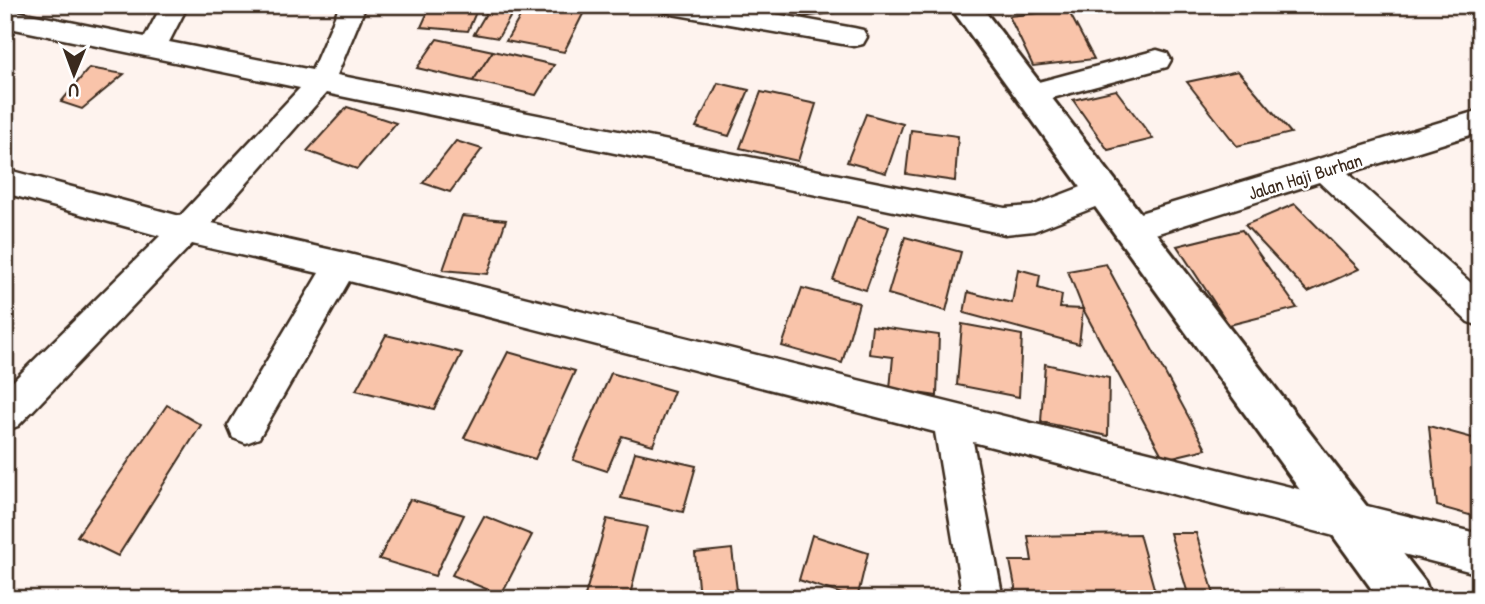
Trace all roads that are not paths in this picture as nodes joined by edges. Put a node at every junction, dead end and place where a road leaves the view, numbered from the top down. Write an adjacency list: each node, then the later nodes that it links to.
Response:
1 (175, 5): 7 (street)
2 (353, 5): 9 (street)
3 (672, 5): 6 (street)
4 (964, 5): 10 (street)
5 (17, 15): 7 (street)
6 (854, 37)
7 (152, 48): 9 (street)
8 (1157, 60): 10 (street)
9 (321, 81): 14 (street); 16 (street)
10 (1030, 94): 14 (street)
11 (1476, 126): 12 (street, Jalan Haji Burhan)
12 (1325, 170): 15 (street, Jalan Haji Burhan); 18 (street)
13 (5, 181): 16 (street)
14 (1102, 191): 15 (street)
15 (1130, 229): 22 (street)
16 (186, 230): 17 (street); 19 (street)
17 (341, 265): 20 (street); 21 (street)
18 (1480, 312)
19 (5, 414)
20 (951, 420): 22 (street); 24 (street)
21 (246, 426)
22 (1348, 518): 23 (street); 25 (street)
23 (1480, 554)
24 (983, 599)
25 (1408, 599)

